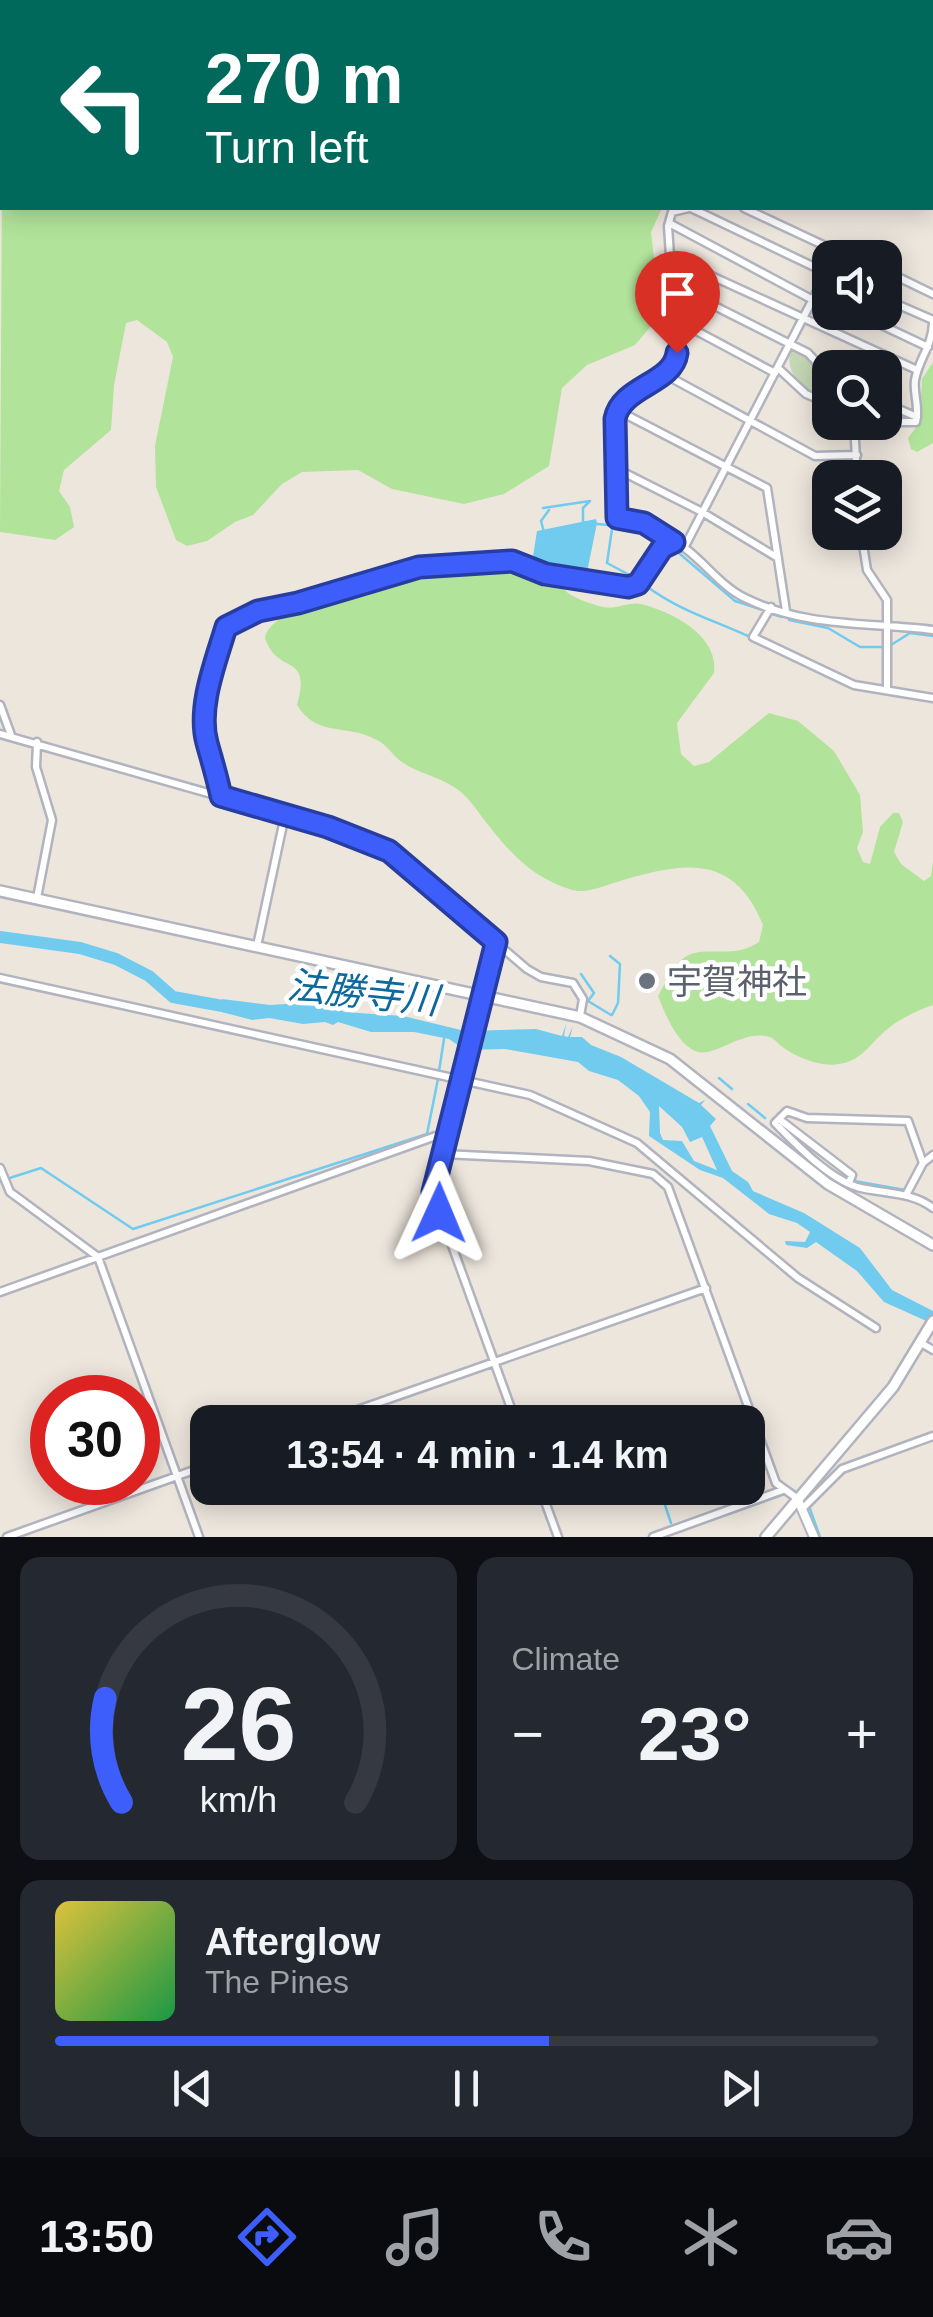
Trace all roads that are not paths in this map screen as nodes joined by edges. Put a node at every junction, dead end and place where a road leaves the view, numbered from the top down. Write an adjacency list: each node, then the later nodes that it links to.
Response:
1 (675, 210): 4 (street)
2 (694, 210): 7 (street)
3 (748, 210): 5 (street)
4 (669, 223): 6 (street); 11 (street)
5 (812, 240)
6 (670, 258): 9 (street); 14 (street)
7 (812, 263)
8 (902, 279): 10 (street)
9 (672, 284): 15 (street); 18 (street)
10 (933, 294)
11 (812, 296)
12 (812, 301): 14 (street)
13 (902, 307): 16 (street)
14 (804, 318): 18 (street); 21 (street)
15 (675, 320): 22 (street); 23 (street)
16 (933, 322): 19 (street)
17 (892, 330): 19 (street)
18 (790, 345): 20 (street); 22 (street)
19 (928, 347): 21 (street)
20 (812, 358)
21 (917, 370): 27 (street)
22 (776, 371): 24 (street); 28 (street)
23 (664, 374): 25 (street); 28 (street)
24 (812, 396)
25 (617, 410): 33 (street); 34 (street)
26 (902, 411): 27 (street)
27 (917, 418): 29 (street)
28 (750, 420): 31 (street); 33 (street)
29 (902, 423)
30 (855, 440): 31 (street)
31 (856, 456): 32 (street)
32 (856, 460)
33 (726, 467): 35 (street); 39 (street)
34 (615, 468): 35 (street); 36 (street)
35 (702, 512): 37 (street); 39 (street)
36 (674, 542): 37 (street); 50 (street)
37 (684, 548): 40 (street)
38 (864, 550): 42 (street)
39 (778, 558): 41 (street)
40 (772, 607): 41 (street); 44 (street)
41 (786, 612): 42 (street)
42 (889, 624): 43 (street); 44 (street)
43 (933, 630)
44 (887, 689): 45 (street)
45 (933, 698)
46 (0, 705): 48 (street)
47 (0, 734): 48 (street)
48 (11, 735): 49 (street)
49 (36, 742): 50 (street); 53 (street)
50 (221, 796): 51 (street)
51 (285, 814): 54 (street); 55 (street)
52 (0, 891): 53 (main road)
53 (37, 898): 55 (main road)
54 (496, 942): 57 (street); 58 (street)
55 (257, 946): 57 (main road)
56 (0, 978): 59 (street)
57 (483, 995): 58 (main road); 59 (street)
58 (580, 1017): 67 (main road)
59 (463, 1078): 60 (street); 72 (street)
60 (448, 1132): 61 (street); 68 (street)
61 (443, 1154): 69 (street); 75 (street)
62 (933, 1155): 63 (street)
63 (923, 1163): 65 (street); 65 (street)
64 (0, 1169): 68 (street)
65 (907, 1193): 66 (street)
66 (933, 1208)
67 (933, 1246)
68 (98, 1257): 70 (street); 80 (street)
69 (706, 1288): 75 (street); 81 (street)
70 (0, 1292)
71 (933, 1321): 73 (main road)
72 (876, 1328)
73 (924, 1339): 74 (street); 82 (main road)
74 (933, 1350)
75 (493, 1360): 76 (street); 77 (street)
76 (370, 1405)
77 (510, 1405)
78 (933, 1436): 82 (street)
79 (190, 1471): 80 (street)
80 (177, 1476): 84 (street); 85 (street)
81 (780, 1492): 82 (street); 87 (street)
82 (801, 1504): 88 (main road); 89 (street)
83 (546, 1505): 86 (street)
84 (7, 1537)
85 (199, 1537)
86 (558, 1537)
87 (653, 1537)
88 (766, 1537)
89 (814, 1537)

